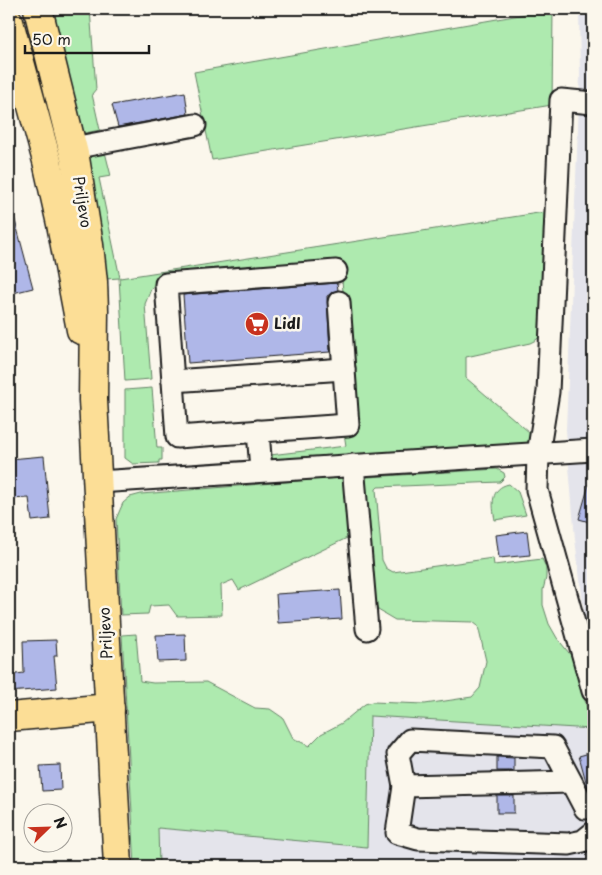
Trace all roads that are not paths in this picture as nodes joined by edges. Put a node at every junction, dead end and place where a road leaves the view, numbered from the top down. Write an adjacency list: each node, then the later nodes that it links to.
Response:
1 (38, 9): 5 (main road, Priljevo)
2 (9, 22): 10 (main road, Priljevo)
3 (593, 103): 13 (lane)
4 (195, 125): 5 (lane)
5 (73, 148): 10 (main road, Priljevo)
6 (336, 271): 9 (lane)
7 (339, 302): 8 (lane)
8 (344, 368): 9 (lane); 11 (lane)
9 (173, 381): 11 (lane)
10 (93, 400): 16 (main road, Priljevo)
11 (258, 431): 15 (lane)
12 (593, 450): 13 (lane)
13 (538, 454): 14 (lane); 18 (lane)
14 (353, 464): 15 (lane); 17 (lane)
15 (261, 470): 16 (lane)
16 (98, 482): 19 (main road, Priljevo)
17 (367, 629)
18 (593, 691)
19 (110, 708): 20 (main road); 25 (main road, Priljevo)
20 (9, 717)
21 (571, 782): 22 (lane); 22 (lane); 23 (lane)
22 (404, 786): 24 (lane)
23 (593, 807)
24 (593, 833)
25 (118, 866)

